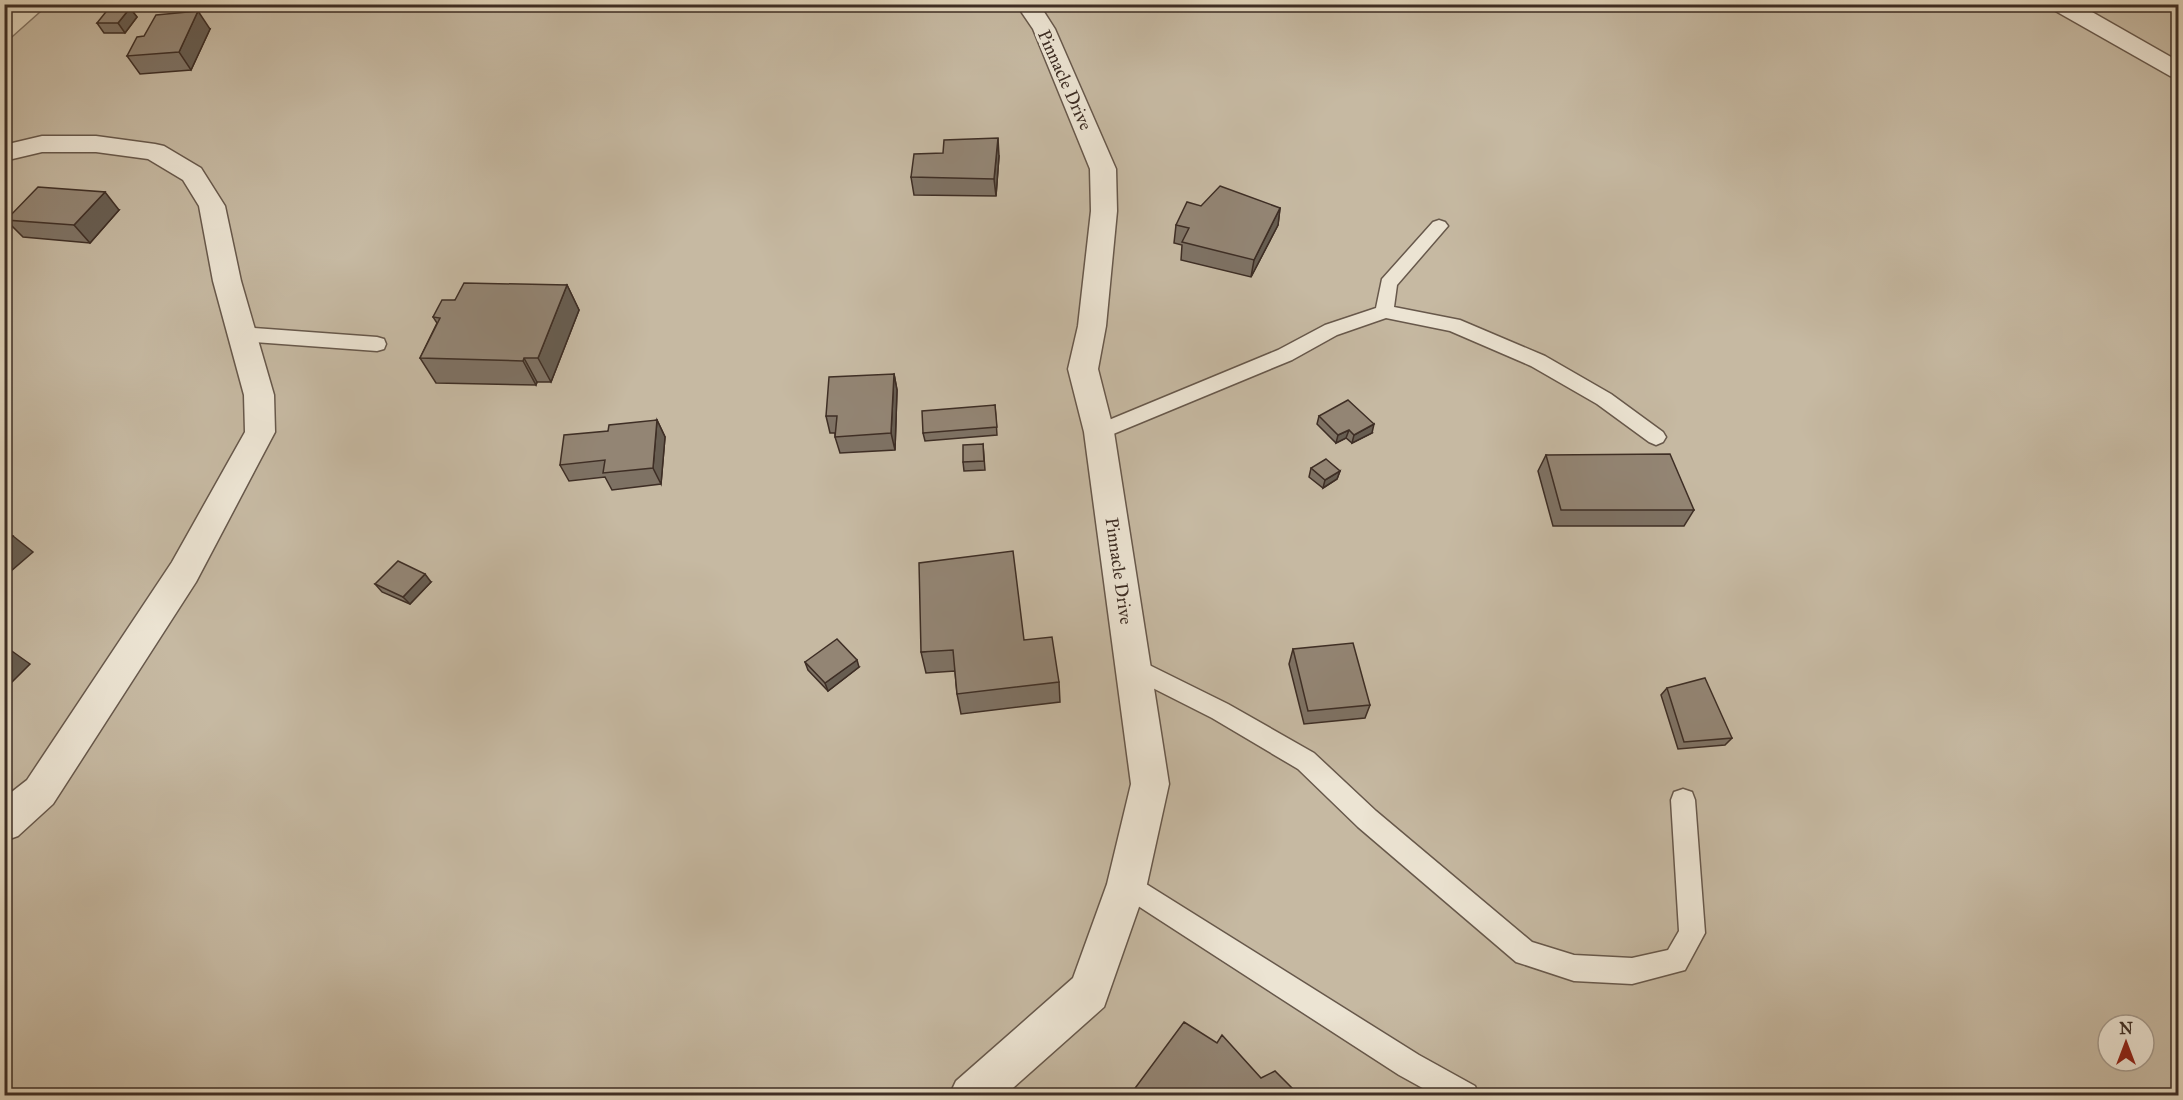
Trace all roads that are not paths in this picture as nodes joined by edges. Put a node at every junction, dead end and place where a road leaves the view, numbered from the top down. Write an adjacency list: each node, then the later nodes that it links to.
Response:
1 (1027, 4): 9 (street, Pinnacle Drive)
2 (2060, 4): 3 (street)
3 (2178, 71)
4 (4, 153): 7 (street)
5 (1439, 226): 6 (lane)
6 (1385, 312): 9 (lane); 10 (lane)
7 (242, 334): 8 (lane); 13 (street)
8 (377, 344)
9 (1099, 432): 11 (street, Pinnacle Drive)
10 (1656, 437)
11 (1133, 667): 12 (lane); 14 (street, Pinnacle Drive)
12 (1683, 800)
13 (4, 823)
14 (1127, 884): 15 (street, Pinnacle Drive); 16 (lane)
15 (970, 1095)
16 (1465, 1095)

